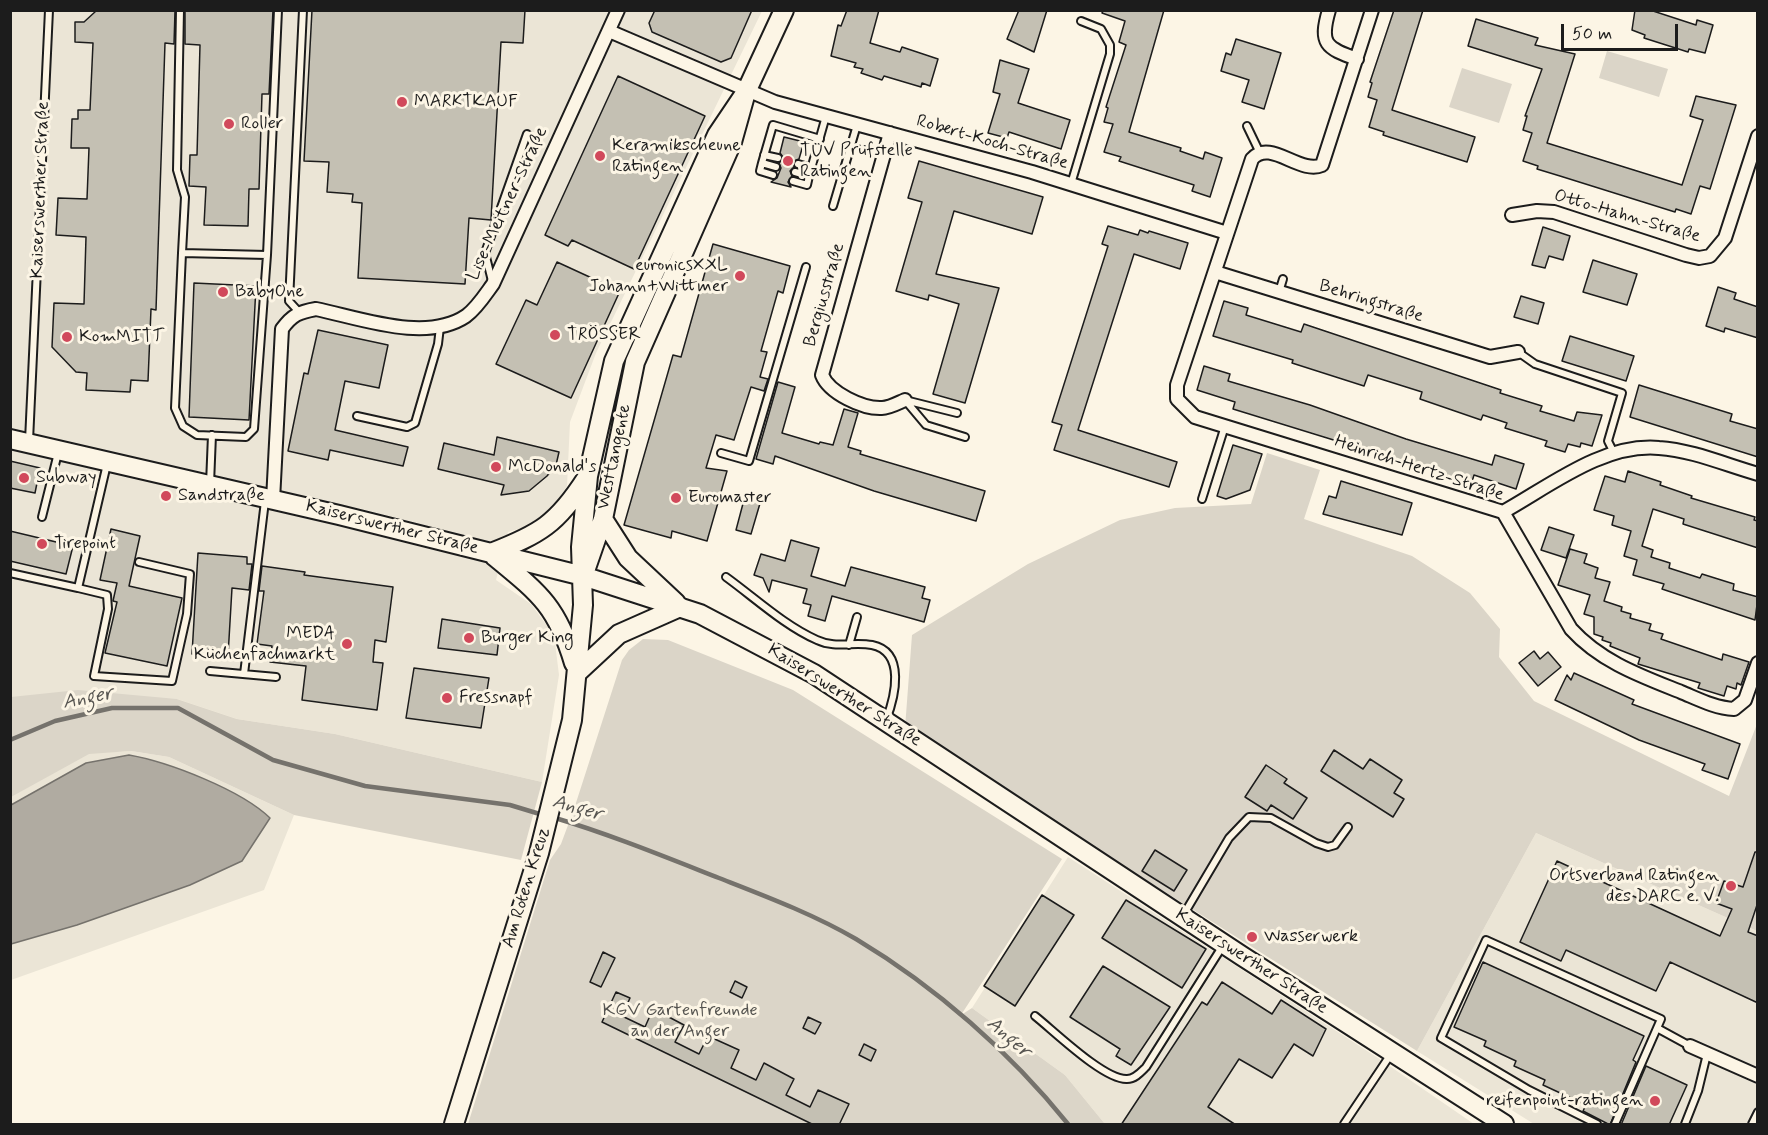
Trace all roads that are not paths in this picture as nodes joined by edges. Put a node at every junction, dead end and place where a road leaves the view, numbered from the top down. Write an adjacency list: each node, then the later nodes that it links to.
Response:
1 (48, 10): 50 (lane, Kaiserswerther Straße)
2 (180, 10): 35 (lane)
3 (278, 10): 36 (lane)
4 (303, 10): 40 (lane)
5 (618, 10): 10 (street, Lise-Meitner-Straße)
6 (784, 10): 12 (street, Westtangente)
7 (1329, 10): 11 (street)
8 (1372, 10): 11 (street)
9 (1081, 21): 31 (lane)
10 (609, 31): 12 (street); 39 (street, Lise-Meitner-Straße)
11 (1357, 59): 20 (street)
12 (746, 92): 13 (street, Robert-Koch-Straße); 56 (street, Westtangente); 62 (street, Westtangente)
13 (826, 116): 14 (street, Robert-Koch-Straße); 19 (lane)
14 (857, 124): 16 (street, Robert-Koch-Straße); 32 (lane)
15 (1247, 126): 20 (lane)
16 (890, 133): 31 (street, Robert-Koch-Straße); 43 (street, Bergiusstraße)
17 (527, 134): 39 (lane)
18 (1758, 136): 33 (street, Otto-Hahn-Straße)
19 (820, 139): 21 (lane); 26 (lane)
20 (1260, 153): 34 (street, Heinrich-Hertz-Straße)
21 (764, 155): 22 (lane); 23 (lane)
22 (778, 158)
23 (762, 163): 25 (lane); 28 (lane)
24 (798, 164): 26 (lane)
25 (776, 167)
26 (812, 168): 29 (lane)
27 (795, 172): 29 (lane)
28 (773, 175)
29 (809, 176): 30 (lane)
30 (793, 181)
31 (1070, 184): 34 (street, Robert-Koch-Straße)
32 (833, 206)
33 (1512, 214)
34 (1227, 233): 38 (street, Heinrich-Hertz-Straße)
35 (182, 253): 36 (lane); 47 (lane)
36 (267, 255): 47 (lane)
37 (806, 267): 52 (lane)
38 (1215, 272): 42 (street, Behringstraße); 46 (street, Heinrich-Hertz-Straße)
39 (493, 284): 41 (street, Lise-Meitner-Straße)
40 (299, 312): 41 (street, Lise-Meitner-Straße); 58 (street)
41 (440, 327): 45 (lane)
42 (1518, 352): 53 (lane)
43 (905, 400): 44 (lane); 48 (lane)
44 (957, 413)
45 (357, 416)
46 (1225, 426): 59 (lane); 60 (street, Heinrich-Hertz-Straße)
47 (212, 435): 57 (lane)
48 (964, 437)
49 (10, 439): 50 (street, Kaiserswerther Straße)
50 (29, 442): 51 (street, Kaiserswerther Straße)
51 (59, 449): 54 (street, Kaiserswerther Straße); 61 (lane)
52 (721, 453)
53 (1614, 453): 55 (street); 60 (street)
54 (108, 460): 57 (street, Kaiserswerther Straße); 68 (lane)
55 (1758, 474)
56 (588, 476): 63 (street); 66 (street, Westtangente)
57 (210, 484): 58 (street, Kaiserswerther Straße)
58 (269, 499): 63 (street, Kaiserswerther Straße); 75 (lane)
59 (1202, 499)
60 (1503, 512): 72 (street, Heinrich-Hertz-Straße)
61 (42, 517)
62 (603, 519): 66 (street, Westtangente); 69 (street)
63 (491, 553): 66 (street, Kaiserswerther Straße); 74 (street)
64 (139, 562): 68 (lane)
65 (10, 573): 68 (lane)
66 (583, 576): 69 (street, Kaiserswerther Straße); 74 (street, Am Roten Kreuz)
67 (726, 578): 71 (lane)
68 (78, 588)
69 (681, 608): 74 (street); 77 (street, Kaiserswerther Straße)
70 (857, 617): 71 (lane)
71 (849, 645): 77 (lane)
72 (1758, 663)
73 (210, 671): 75 (lane)
74 (577, 673): 88 (street, Am Roten Kreuz)
75 (244, 674): 76 (lane)
76 (276, 677)
77 (885, 720): 79 (street, Kaiserswerther Straße)
78 (1348, 827): 79 (lane)
79 (1182, 917): 80 (street, Kaiserswerther Straße)
80 (1224, 944): 81 (lane); 84 (street, Kaiserswerther Straße)
81 (1035, 1016)
82 (1657, 1028): 83 (lane); 91 (lane); 92 (lane)
83 (1690, 1046): 85 (street)
84 (1392, 1054): 89 (lane); 90 (street, Kaiserswerther Straße)
85 (1707, 1054): 86 (street); 93 (lane)
86 (1758, 1076)
87 (1758, 1112): 94 (lane)
88 (454, 1125)
89 (1344, 1125)
90 (1504, 1125)
91 (1597, 1125)
92 (1615, 1125)
93 (1685, 1125)
94 (1752, 1125)

